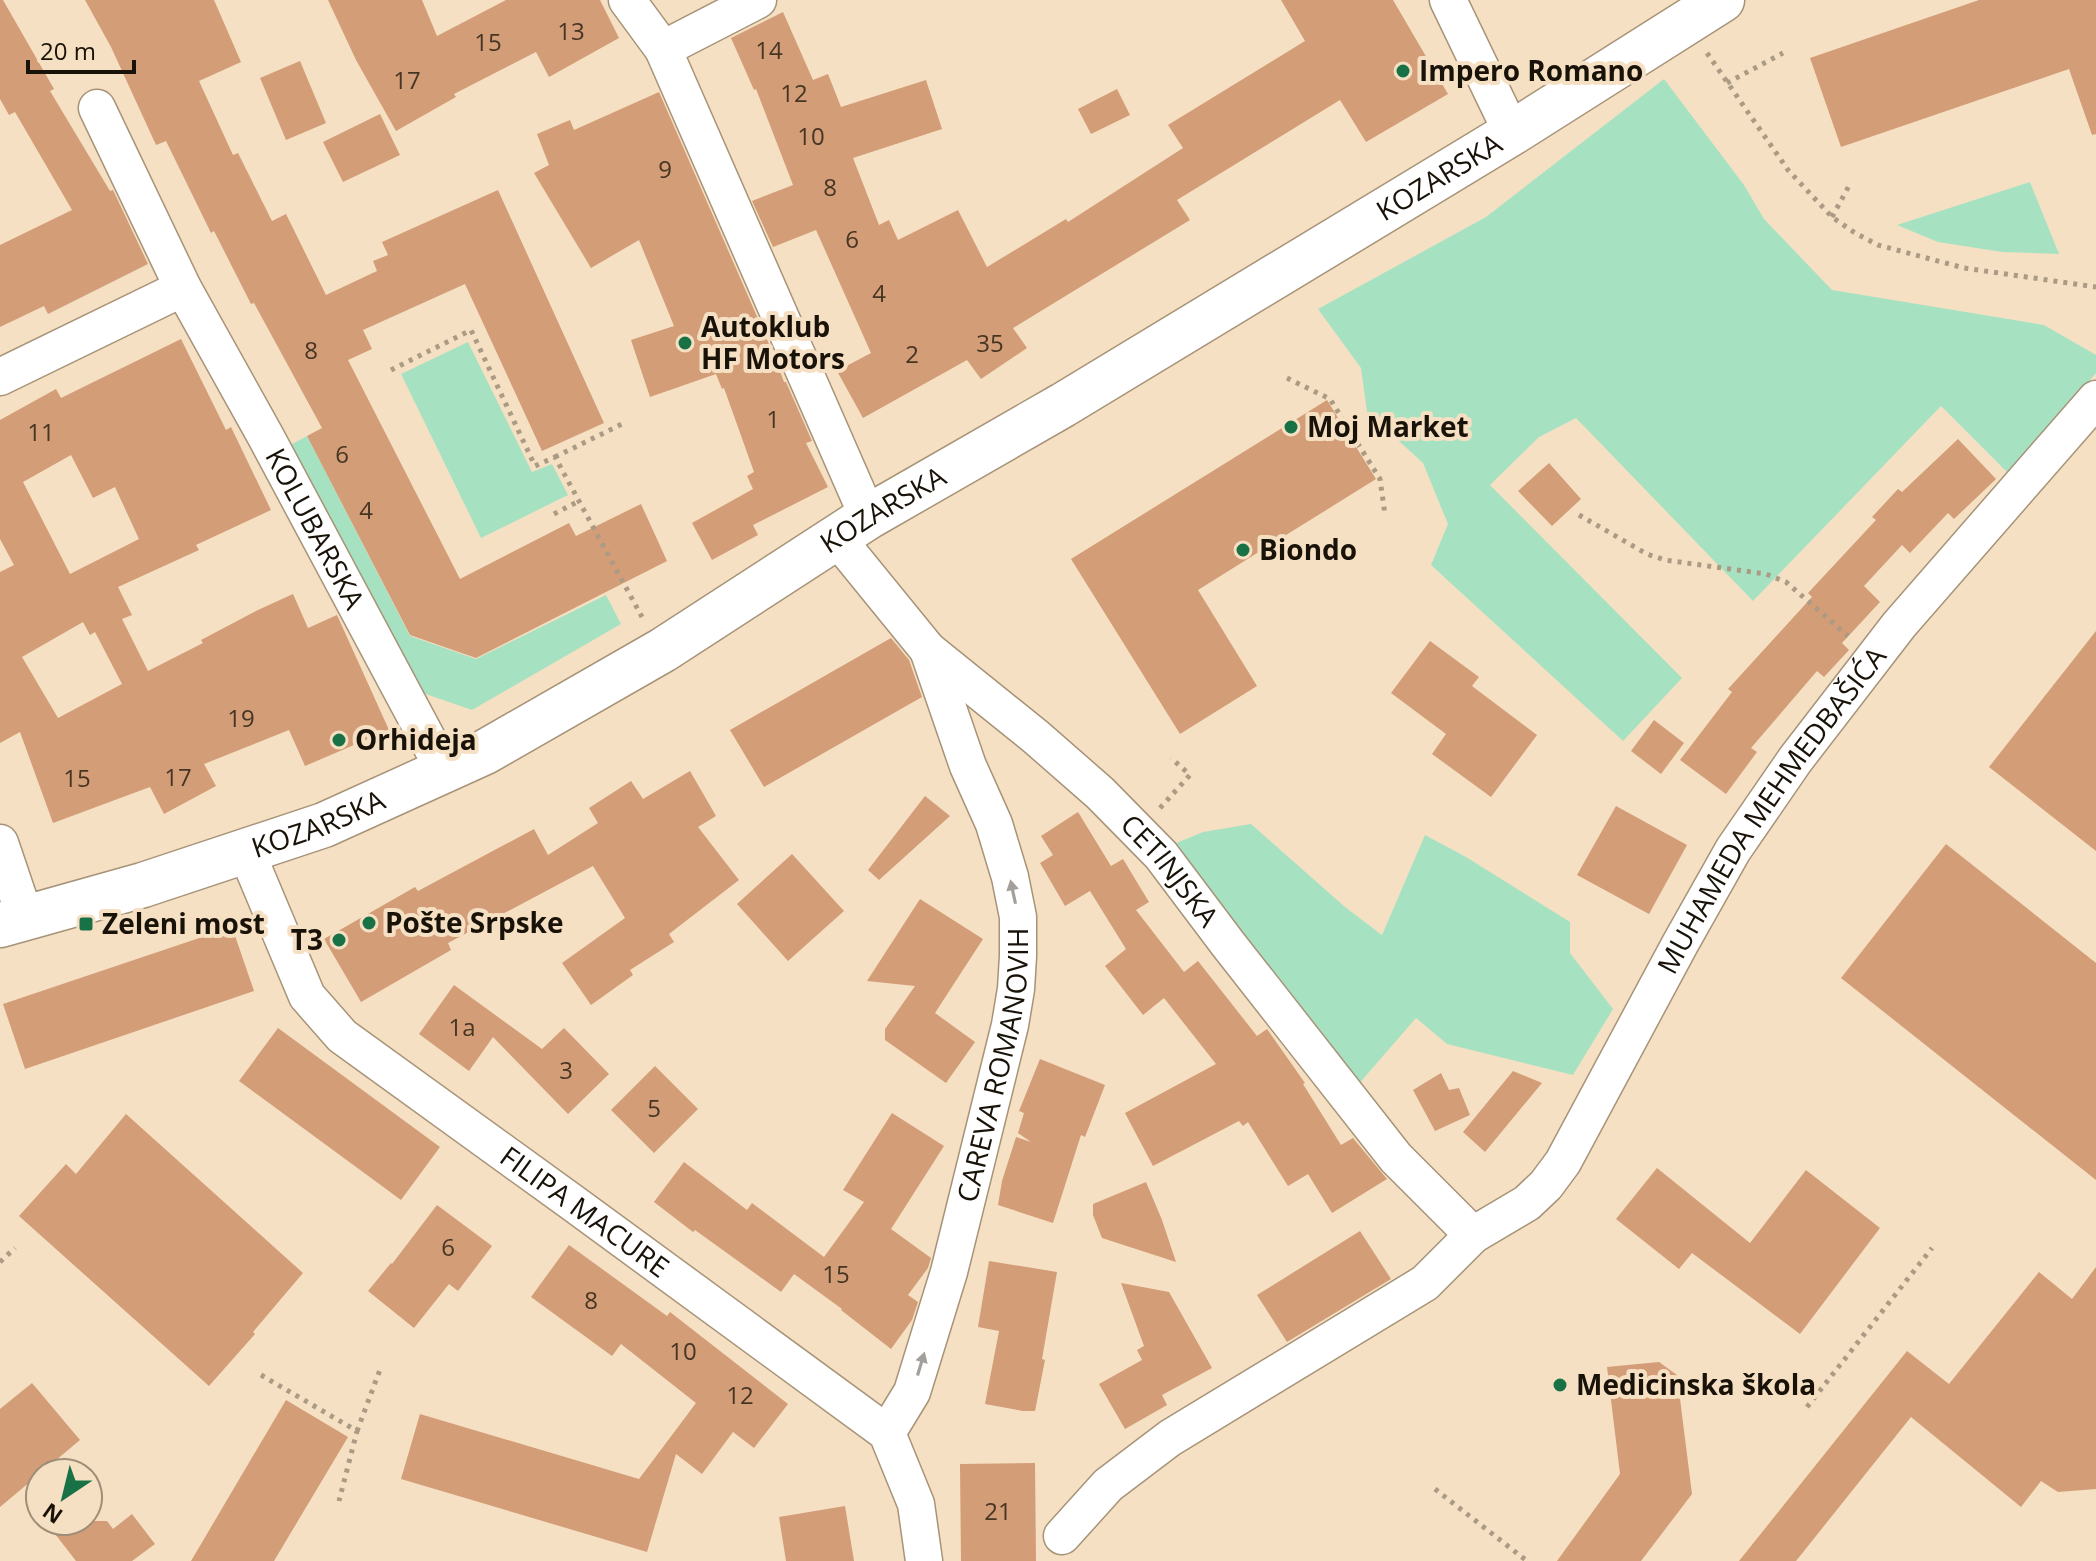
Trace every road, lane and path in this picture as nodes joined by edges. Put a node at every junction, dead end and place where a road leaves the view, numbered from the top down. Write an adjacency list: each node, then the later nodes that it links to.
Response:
1 (627, 0): 6 (street, CETINJSKA)
2 (758, 0): 6 (street)
3 (1448, 0): 10 (street)
4 (1722, 0): 10 (main road, KOZARSKA)
5 (1700, 43): 8 (path)
6 (663, 49): 25 (street, CETINJSKA)
7 (1783, 53): 8 (path)
8 (1727, 83): 12 (path)
9 (97, 108): 14 (street, KOLUBARSKA)
10 (1512, 133): 25 (main road, KOZARSKA)
11 (1850, 184): 12 (path)
12 (1832, 217): 13 (path)
13 (2096, 287)
14 (183, 288): 16 (street); 30 (street, KOLUBARSKA)
15 (391, 370): 20 (path)
16 (0, 377)
17 (1287, 378): 23 (path)
18 (2096, 399): 28 (street, MUHAMEDA MEHMEDBAŠIĆA)
19 (622, 424): 20 (path)
20 (555, 457): 21 (path)
21 (579, 501): 22 (path); 26 (path)
22 (554, 514)
23 (1385, 515)
24 (1579, 515): 28 (path)
25 (852, 527): 27 (street, CETINJSKA); 30 (main road, KOZARSKA)
26 (642, 617)
27 (928, 650): 35 (street, CETINJSKA); 43 (street, CAREVA ROMANOVIH, one-way to 27)
28 (1872, 658): 35 (street, MUHAMEDA MEHMEDBAŠIĆA)
29 (1171, 758): 31 (path)
30 (444, 770): 33 (main road, KOZARSKA)
31 (1190, 775)
32 (0, 843): 34 (street)
33 (246, 851): 34 (main road, KOZARSKA); 43 (street, FILIPA MACURE)
34 (12, 921)
35 (1473, 1235): 46 (street, MUHAMEDA MEHMEDBAŠIĆA)
36 (15, 1248): 38 (path)
37 (1932, 1248): 41 (path)
38 (0, 1262)
39 (381, 1367): 42 (path)
40 (261, 1375): 42 (path)
41 (1807, 1407)
42 (357, 1431): 45 (path)
43 (887, 1433): 47 (street)
44 (1435, 1489): 48 (path)
45 (339, 1501)
46 (1062, 1536)
47 (924, 1561)
48 (1527, 1561)

